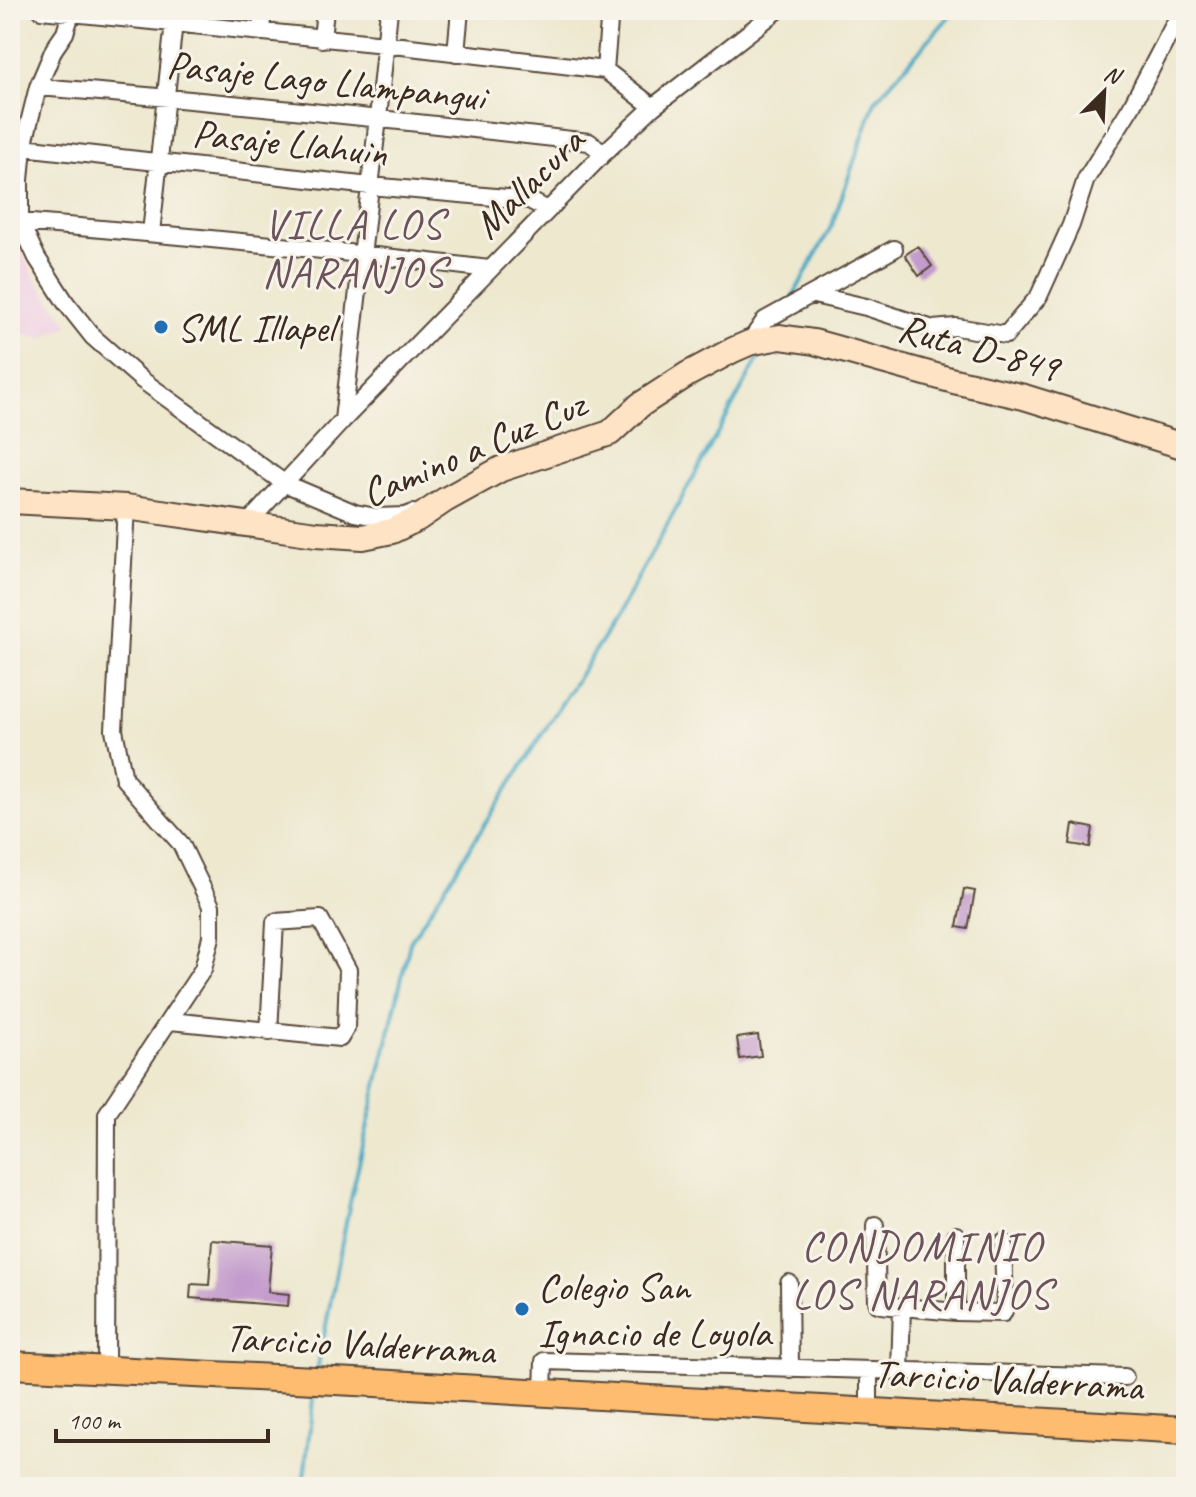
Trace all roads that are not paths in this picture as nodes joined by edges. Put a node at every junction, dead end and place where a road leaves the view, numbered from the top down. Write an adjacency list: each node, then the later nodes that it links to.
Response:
1 (41, 10): 7 (street)
2 (263, 10): 13 (street)
3 (325, 10): 14 (street)
4 (389, 10): 15 (street)
5 (460, 10): 16 (street)
6 (610, 10): 17 (street)
7 (72, 12): 9 (street); 18 (street)
8 (766, 14): 20 (street, Mallacura)
9 (145, 15): 12 (street)
10 (1186, 16): 32 (street)
11 (206, 18): 12 (street); 13 (street)
12 (174, 22): 19 (street)
13 (261, 32): 14 (street)
14 (322, 39): 15 (street)
15 (385, 44): 16 (street); 21 (street)
16 (456, 53): 17 (street)
17 (605, 70): 20 (street)
18 (38, 87): 19 (street, Pasaje Lago Llampangui); 22 (street)
19 (165, 97): 21 (street, Pasaje Lago Llampangui); 24 (street)
20 (653, 107): 23 (street, Mallacura)
21 (378, 118): 23 (street, Pasaje Lago Llampangui); 25 (street)
22 (23, 147): 24 (street, Pasaje Llahuin); 27 (street)
23 (604, 153): 26 (street, Mallacura)
24 (158, 162): 25 (street, Pasaje Llahuin); 28 (street)
25 (370, 186): 26 (street, Pasaje Llahuin); 30 (street)
26 (548, 210): 31 (street, Mallacura)
27 (20, 222): 28 (street); 36 (street)
28 (151, 233): 30 (street)
29 (894, 249): 32 (street)
30 (362, 254): 31 (street); 34 (street)
31 (489, 269): 34 (street, Mallacura)
32 (814, 295): 33 (street)
33 (749, 343): 35 (main road, Ruta D-849); 37 (main road, Camino a Cuz Cuz)
34 (343, 420): 36 (street, Mallacura)
35 (1186, 447)
36 (284, 483): 37 (street); 40 (street, Mallacura)
37 (445, 500): 40 (main road, Camino a Cuz Cuz)
38 (10, 501): 39 (main road, Camino a Cuz Cuz)
39 (126, 507): 40 (main road, Camino a Cuz Cuz); 41 (street)
40 (246, 525)
41 (170, 1021): 42 (street); 51 (street)
42 (269, 1032): 42 (street)
43 (875, 1225): 47 (street)
44 (956, 1235): 48 (street)
45 (1003, 1242): 48 (street)
46 (789, 1283): 50 (street)
47 (902, 1307): 48 (street); 53 (street)
48 (956, 1312)
49 (10, 1365): 51 (main road, Tarcicio Valderrama)
50 (790, 1369): 52 (street); 55 (street)
51 (106, 1370): 55 (main road, Tarcicio Valderrama)
52 (869, 1371): 53 (street); 56 (street)
53 (900, 1371): 54 (street)
54 (1125, 1377)
55 (543, 1392): 56 (main road, Tarcicio Valderrama)
56 (869, 1411): 57 (main road, Tarcicio Valderrama)
57 (1186, 1430)

